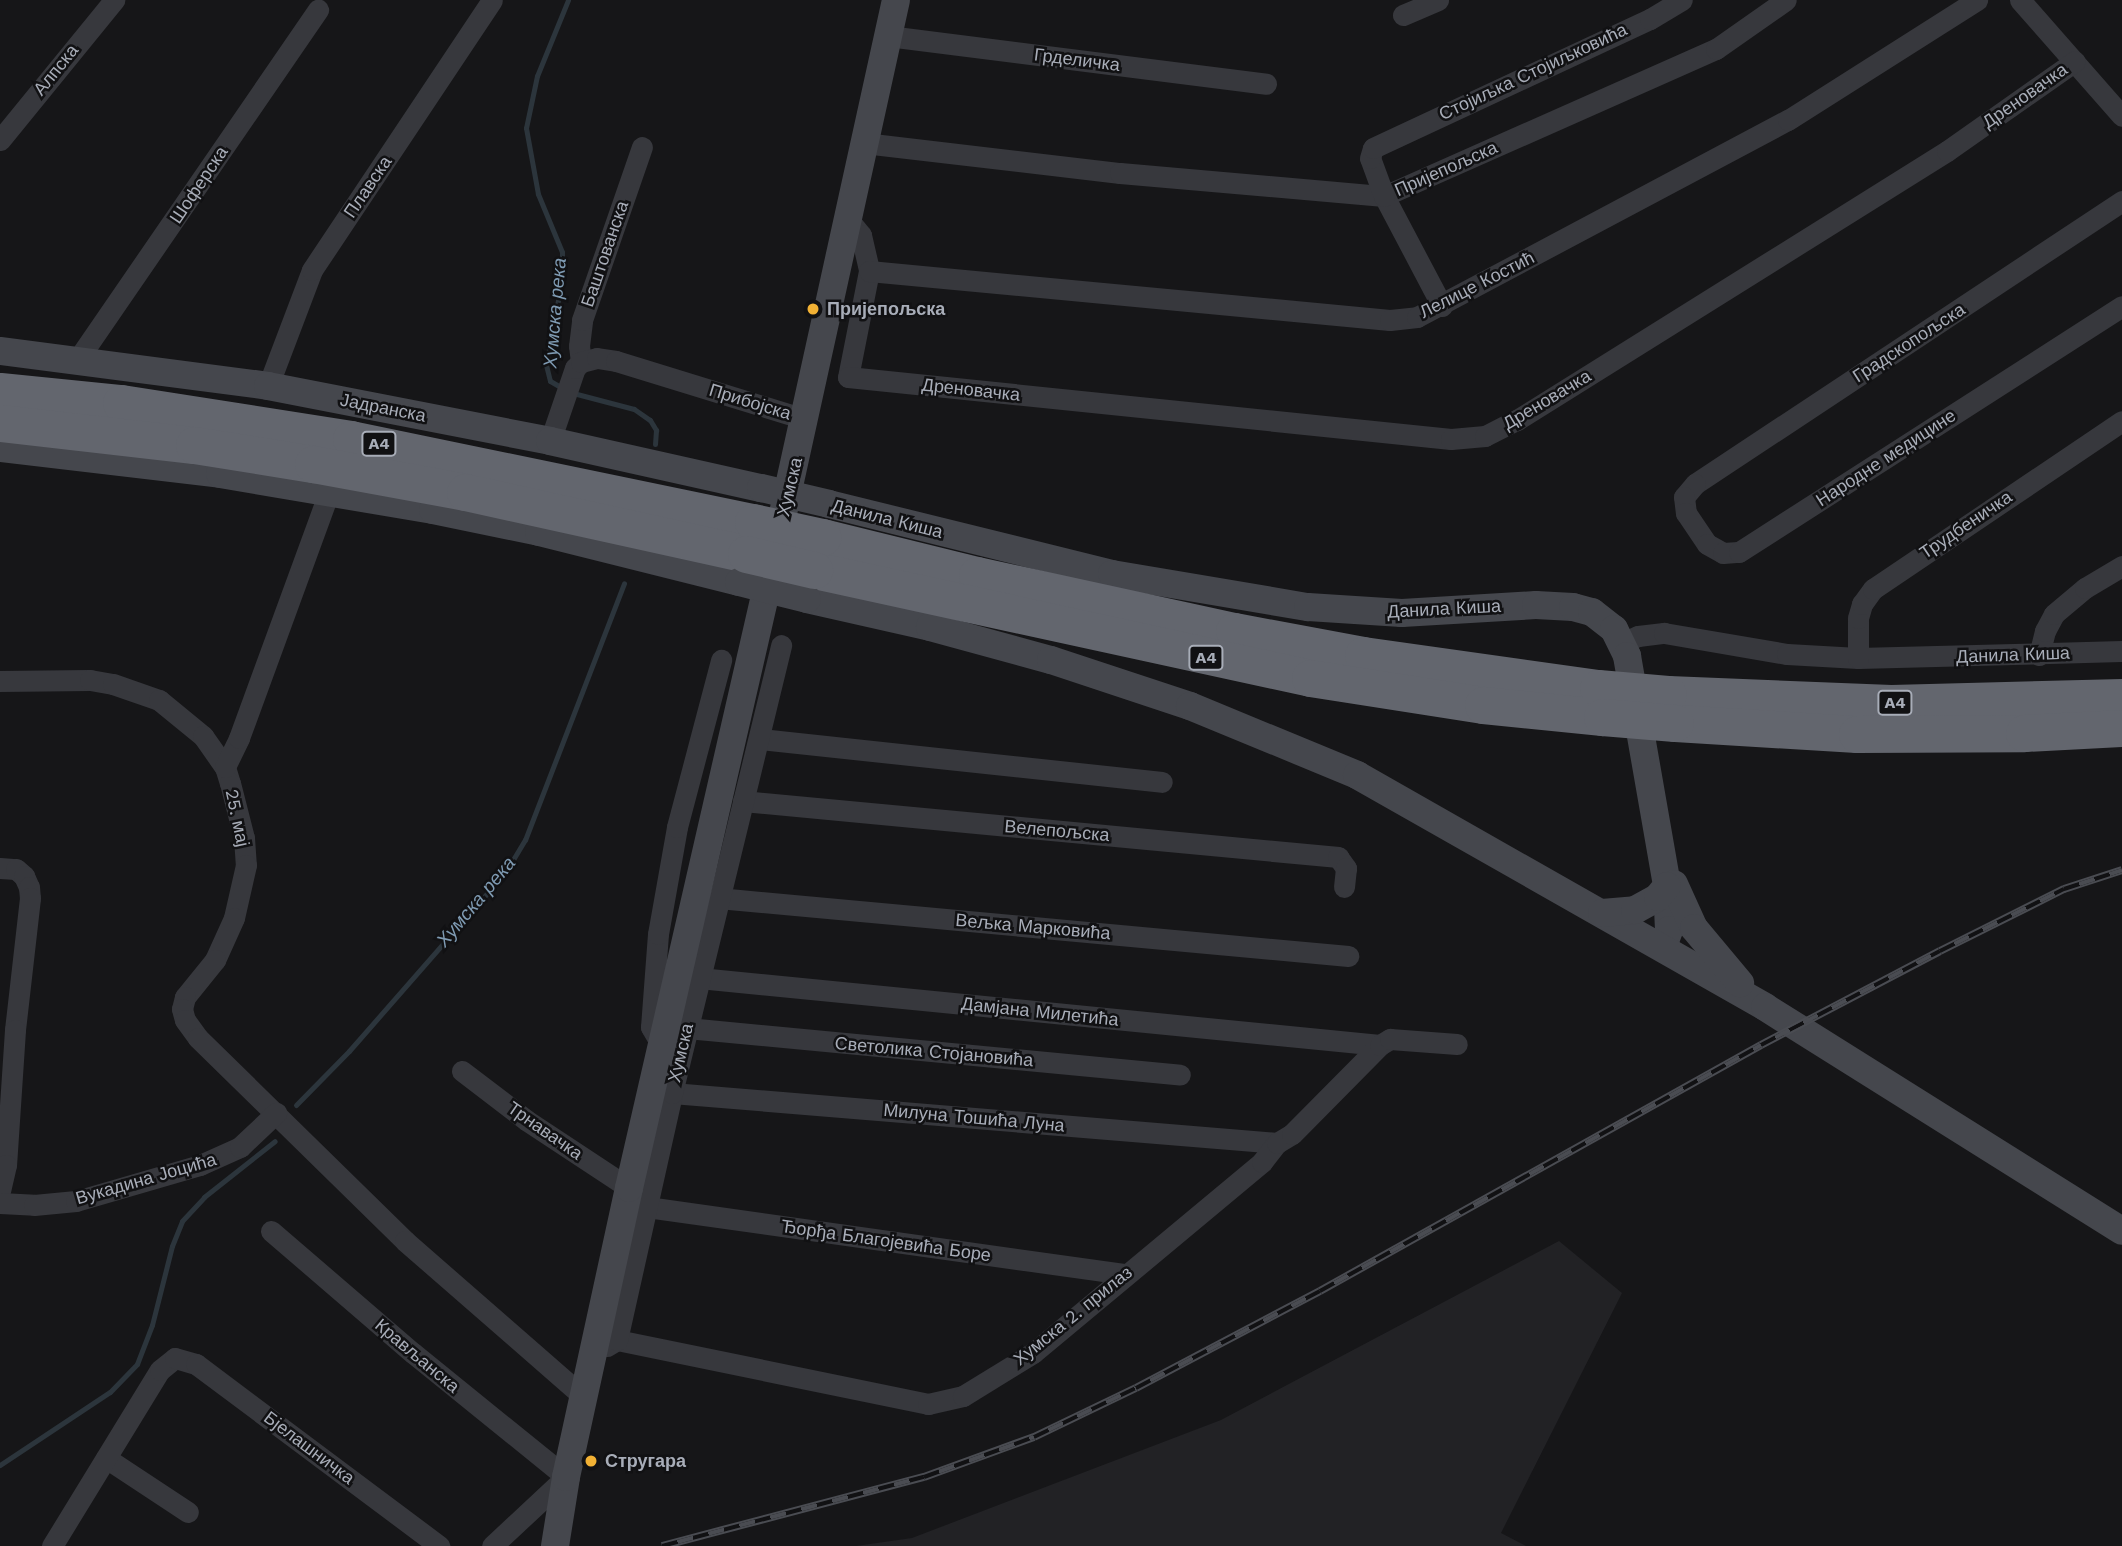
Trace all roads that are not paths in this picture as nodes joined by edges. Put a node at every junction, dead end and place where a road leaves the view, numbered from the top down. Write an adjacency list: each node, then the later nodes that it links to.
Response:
1 (114, 0): 15 (street, Алпска)
2 (492, 0): 27 (street, Плавска)
3 (896, 0): 11 (street, Прибојска)
4 (1438, 0): 10 (street)
5 (1682, 0): 18 (street, Стојиљка Стојиљковића)
6 (1786, 0): 18 (street, Пријепољска)
7 (1978, 0): 22 (street, Лелице Костић)
8 (2020, 0): 12 (street)
9 (318, 10): 25 (street, Шоферска)
10 (1403, 15)
11 (888, 36): 13 (street, Грделичка); 16 (street, Прибојска)
12 (2075, 61): 14 (street); 21 (street, Дреновачка)
13 (1266, 84)
14 (2120, 110)
15 (0, 140)
16 (864, 143): 18 (street, Пријепољска); 20 (street, Прибојска)
17 (642, 147): 26 (street, Баштованска)
18 (1384, 196): 22 (street)
19 (2122, 201): 34 (street, Градскопољска)
20 (848, 219): 21 (street); 29 (street, Прибојска)
21 (869, 271): 22 (street, Лелице Костић)
22 (1442, 306)
23 (2122, 306): 34 (street, Народне медицине)
24 (0, 351): 25 (street, Јадранска)
25 (78, 359): 27 (street, Јадранска)
26 (575, 370): 29 (street, Прибојска); 32 (street)
27 (268, 386): 32 (street, Јадранска)
28 (0, 391): 36 (highway, A4)
29 (805, 419): 67 (street, Хумска)
30 (2122, 421): 43 (street, Трудбеничка)
31 (0, 423): 36 (highway, A4)
32 (550, 441): 36 (street, Јадранска)
33 (0, 448): 35 (street)
34 (1695, 484)
35 (329, 492): 36 (street); 50 (street)
36 (750, 537): 37 (highway, A4, bridge); 37 (street, bridge)
37 (818, 552): 39 (street, Данила Киша); 47 (highway, A4, bridge); 58 (street)
38 (2122, 566): 42 (street)
39 (1622, 643): 43 (street, Данила Киша); 53 (street)
40 (781, 645): 49 (street, Хумска)
41 (2122, 651): 42 (street, Данила Киша)
42 (2039, 654): 43 (street, Данила Киша)
43 (1858, 658)
44 (721, 660): 67 (street, Хумска)
45 (0, 681): 50 (street, 25. мај)
46 (2122, 697): 47 (highway, A4)
47 (1672, 708): 48 (highway, A4)
48 (2122, 728)
49 (760, 739): 51 (street); 52 (street, Хумска)
50 (225, 767): 71 (street, 25. мај)
51 (1162, 782)
52 (743, 801): 56 (street, Велепољска); 57 (street, Хумска)
53 (1661, 848): 55 (street); 62 (street)
54 (8, 868): 64 (street)
55 (1667, 886): 58 (street); 59 (street)
56 (1344, 887)
57 (718, 898): 60 (street, Вељка Марковића); 61 (street, Хумска)
58 (1602, 913): 59 (street)
59 (1663, 947): 62 (street)
60 (1348, 956)
61 (699, 978): 63 (street, Хумска); 66 (street, Дамјана Милетића)
62 (1765, 1007): 77 (street)
63 (687, 1028): 69 (street, Светолика Стојановића); 70 (street, Хумска)
64 (8, 1030): 73 (street)
65 (1457, 1044): 66 (street)
66 (1380, 1045): 72 (street, Хумска 2. прилаз)
67 (662, 1046): 74 (street, Хумска)
68 (462, 1070): 74 (street, Трнавачка)
69 (1180, 1075)
70 (671, 1093): 72 (street, Милуна Тошића Луна); 74 (street, Хумска)
71 (276, 1112): 75 (street, Вукадина Јоцића); 81 (street)
72 (1277, 1143): 78 (street, Хумска 2. прилаз)
73 (0, 1190)
74 (638, 1198): 78 (street, Ђорђа Благојевића Боре); 79 (street, Хумска); 80 (street, Хумска)
75 (0, 1203)
76 (271, 1231): 83 (street, Крављанска)
77 (2122, 1231)
78 (1125, 1274): 79 (street, Хумска 2. прилаз)
79 (617, 1340): 80 (street)
80 (593, 1356): 81 (street, Хумска)
81 (584, 1397): 83 (street, Хумска)
82 (106, 1458): 84 (street); 85 (street); 86 (street, Бјелашничка)
83 (566, 1477): 87 (street); 88 (street, Хумска)
84 (188, 1511)
85 (52, 1546)
86 (439, 1546)
87 (492, 1546)
88 (555, 1546)

